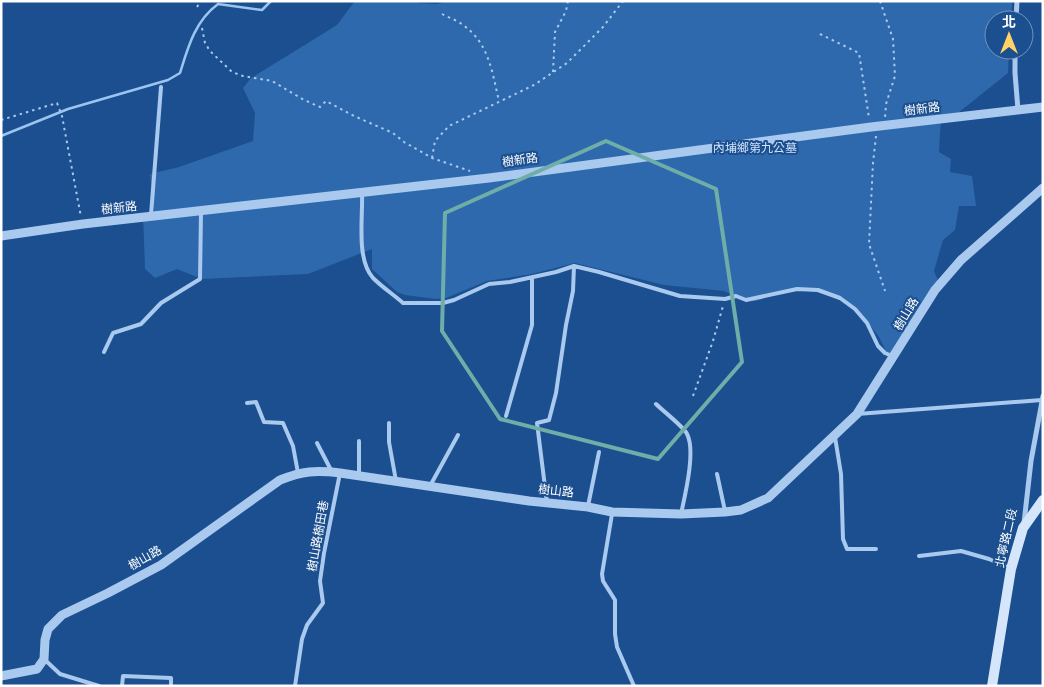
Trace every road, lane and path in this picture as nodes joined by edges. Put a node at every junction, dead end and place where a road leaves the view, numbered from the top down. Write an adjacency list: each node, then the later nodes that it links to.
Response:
1 (201, 1): 5 (path)
2 (568, 1): 10 (path)
3 (623, 1): 10 (path)
4 (880, 1): 16 (path)
5 (197, 6)
6 (442, 14): 12 (path)
7 (202, 28): 18 (path)
8 (820, 34): 17 (path)
9 (1016, 60): 14 (street)
10 (553, 72): 12 (path)
11 (161, 87): 23 (lane)
12 (499, 101): 18 (path)
13 (1043, 107): 14 (street, 樹新路)
14 (1018, 110): 16 (street, 樹新路)
15 (1, 120): 24 (path)
16 (885, 126): 17 (street, 樹新路); 28 (path)
17 (871, 127): 21 (street, 樹新路)
18 (432, 158): 19 (path)
19 (470, 171)
20 (1043, 188): 31 (street, 樹山路)
21 (362, 192): 22 (street, 樹新路); 27 (lane)
22 (201, 212): 23 (street, 樹新路); 30 (lane)
23 (151, 217): 24 (street, 樹新路)
24 (83, 224): 25 (street, 樹新路)
25 (1, 236)
26 (574, 266): 27 (lane); 29 (lane); 51 (lane)
27 (532, 277): 37 (lane)
28 (885, 291)
29 (726, 299): 31 (lane); 32 (path)
30 (104, 352)
31 (894, 357): 36 (street, 樹山路)
32 (694, 396)
33 (1042, 398): 36 (lane); 56 (street, 北寧路二段)
34 (246, 402): 45 (lane)
35 (656, 404): 55 (lane)
36 (857, 414): 40 (street, 樹山路)
37 (506, 416)
38 (388, 423): 48 (lane)
39 (458, 435): 49 (lane)
40 (835, 435): 54 (street, 樹山路); 57 (lane)
41 (359, 441): 47 (lane)
42 (317, 443): 44 (lane)
43 (599, 452): 52 (lane)
44 (336, 472): 45 (street, 樹山路); 47 (street, 樹山路); 65 (lane, 樹山路樹田巷)
45 (298, 473): 60 (street, 樹山路)
46 (717, 474): 54 (lane)
47 (359, 476): 48 (street, 樹山路)
48 (396, 481): 49 (street, 樹山路)
49 (430, 486): 51 (street, 樹山路)
50 (1043, 500): 56 (main road)
51 (547, 503): 52 (street, 樹山路)
52 (588, 507): 53 (street, 樹山路)
53 (612, 512): 55 (street, 樹山路); 66 (lane)
54 (726, 512): 55 (street, 樹山路)
55 (680, 514)
56 (1023, 528): 59 (main road, 北寧路二段)
57 (876, 549)
58 (919, 556): 59 (lane)
59 (1011, 569): 67 (main road, 北寧路二段)
60 (44, 659): 61 (street); 62 (lane)
61 (1, 676)
62 (99, 686)
63 (122, 686): 64 (lane)
64 (171, 686)
65 (294, 686)
66 (634, 686)
67 (992, 686)

